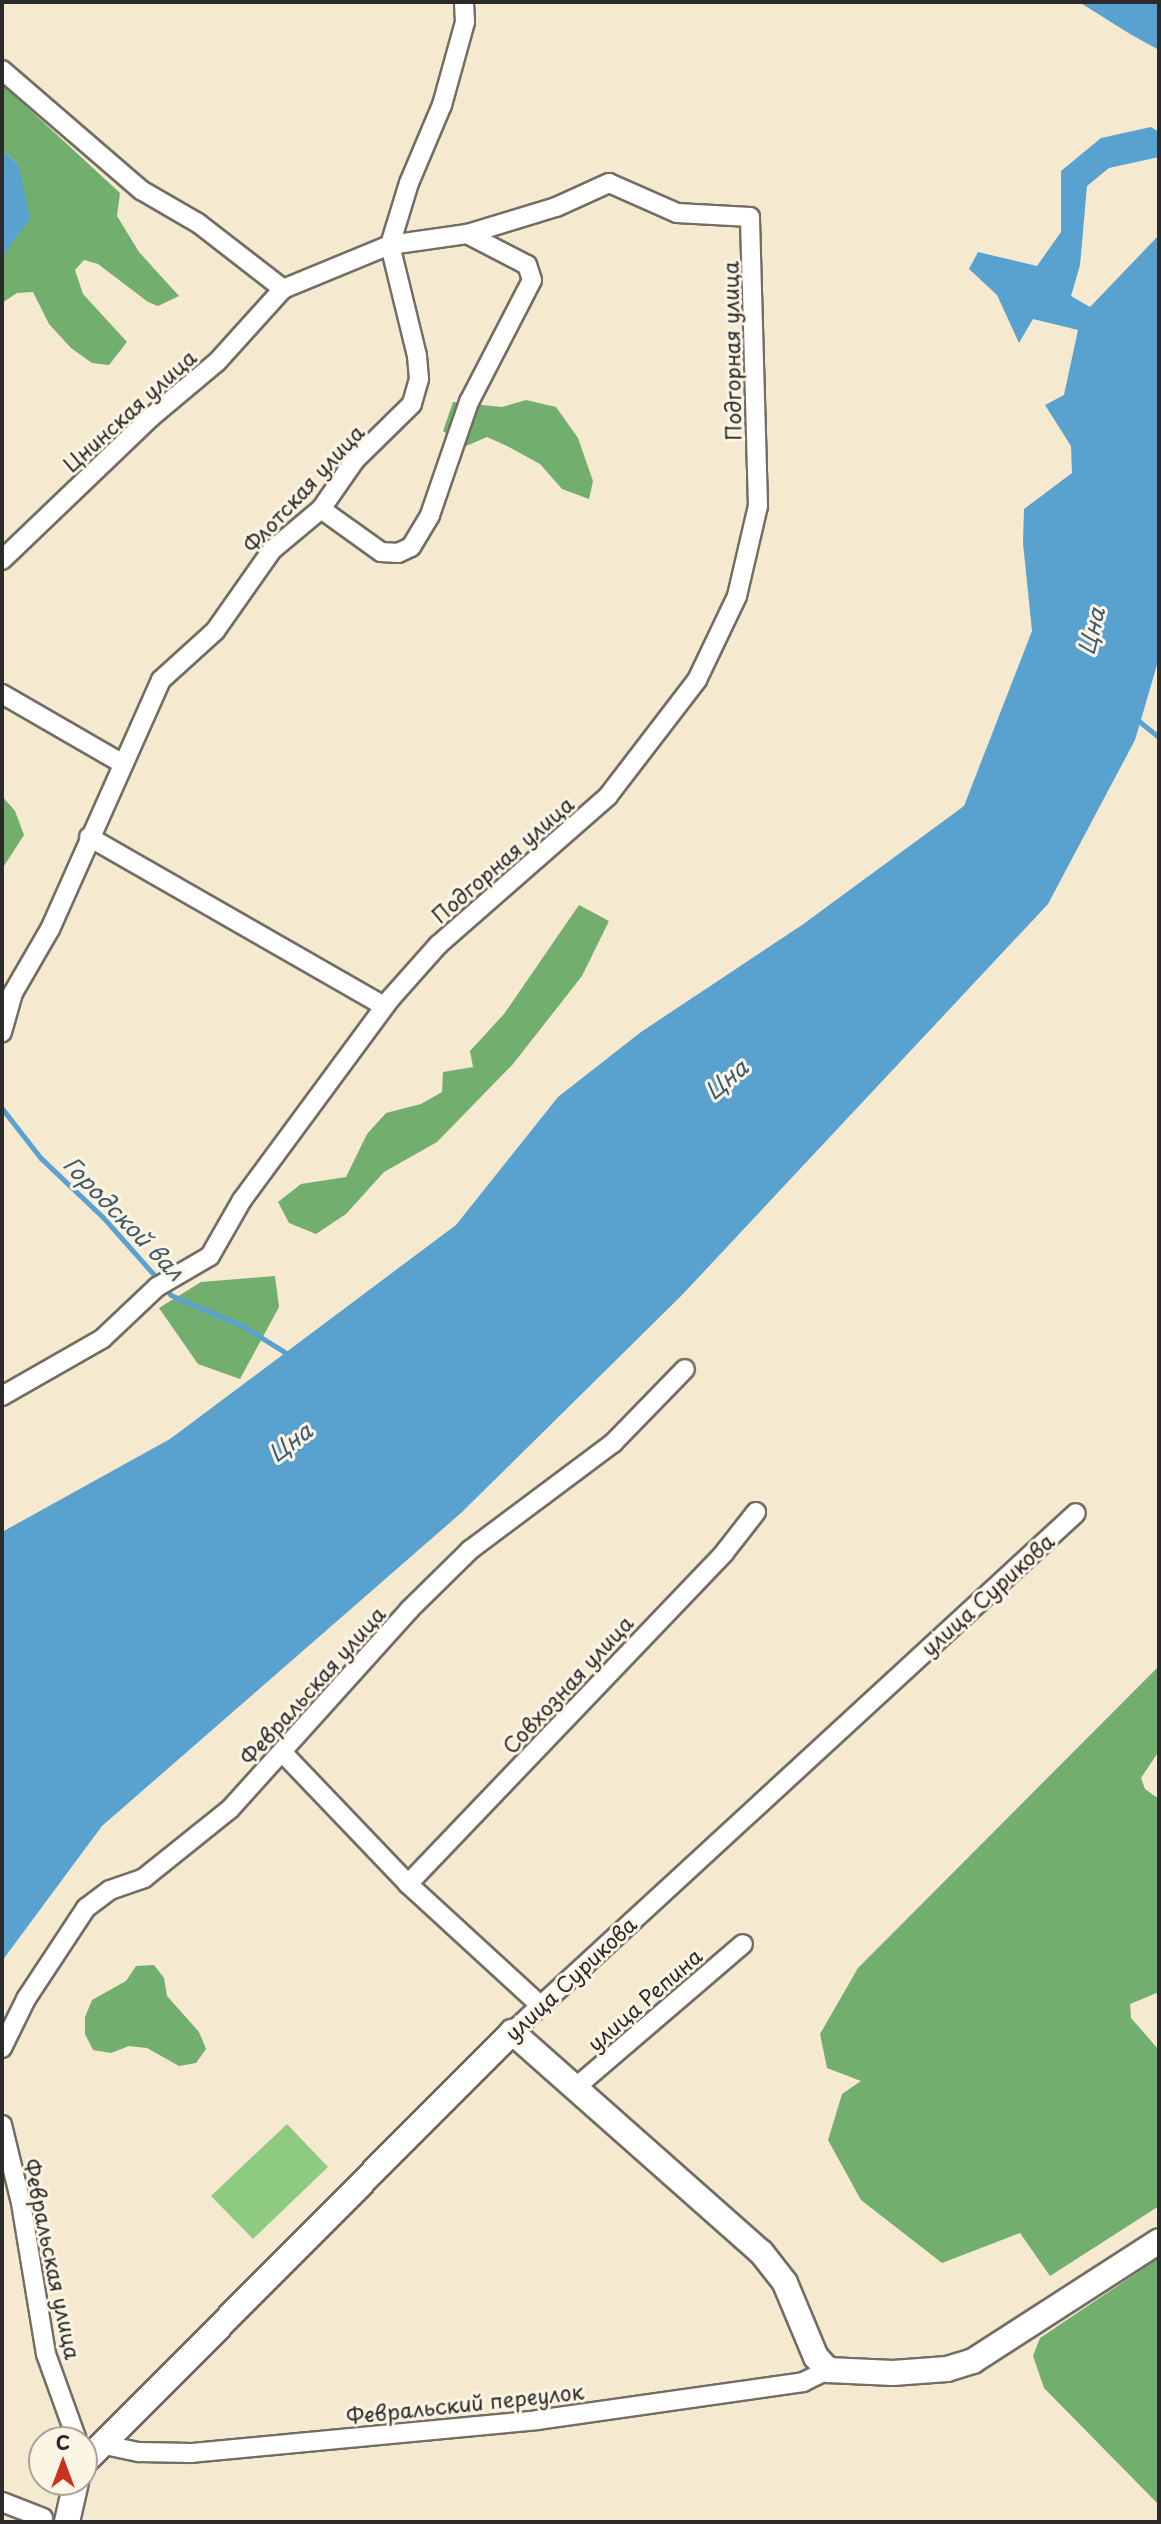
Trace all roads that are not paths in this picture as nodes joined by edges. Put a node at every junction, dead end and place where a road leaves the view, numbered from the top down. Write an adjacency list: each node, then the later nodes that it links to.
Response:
1 (464, 2): 4 (street)
2 (2, 70): 5 (street)
3 (467, 234): 4 (street); 6 (street); 11 (street, Подгорная улица)
4 (390, 245): 5 (street); 6 (street, Флотская улица)
5 (283, 289): 7 (street, Цнинская улица)
6 (321, 509): 9 (street, Флотская улица)
7 (2, 560)
8 (2, 694): 9 (street)
9 (120, 762): 10 (street, Флотская улица)
10 (89, 837): 11 (street); 12 (street, Флотская улица)
11 (384, 1006): 14 (street, Подгорная улица)
12 (2, 1032)
13 (685, 1369): 17 (street, Февральская улица)
14 (2, 1396)
15 (756, 1512): 18 (street, Совхозная улица)
16 (1076, 1513): 20 (street, улица Сурикова)
17 (283, 1754): 18 (street); 22 (street, Февральская улица)
18 (408, 1884): 20 (street)
19 (743, 1944): 23 (street, улица Репина)
20 (540, 2005): 21 (street, улица Сурикова)
21 (512, 2032): 23 (street); 29 (street, улица Сурикова)
22 (2, 2048)
23 (575, 2088): 27 (street)
24 (2, 2125): 25 (street, Февральская улица)
25 (5, 2159): 28 (street, Февральская улица)
26 (1159, 2241): 27 (street)
27 (828, 2370): 29 (street, Февральский переулок)
28 (72, 2426)
29 (105, 2445): 30 (street, улица Сурикова)
30 (98, 2451)
31 (2, 2502): 32 (street)
32 (58, 2509)

